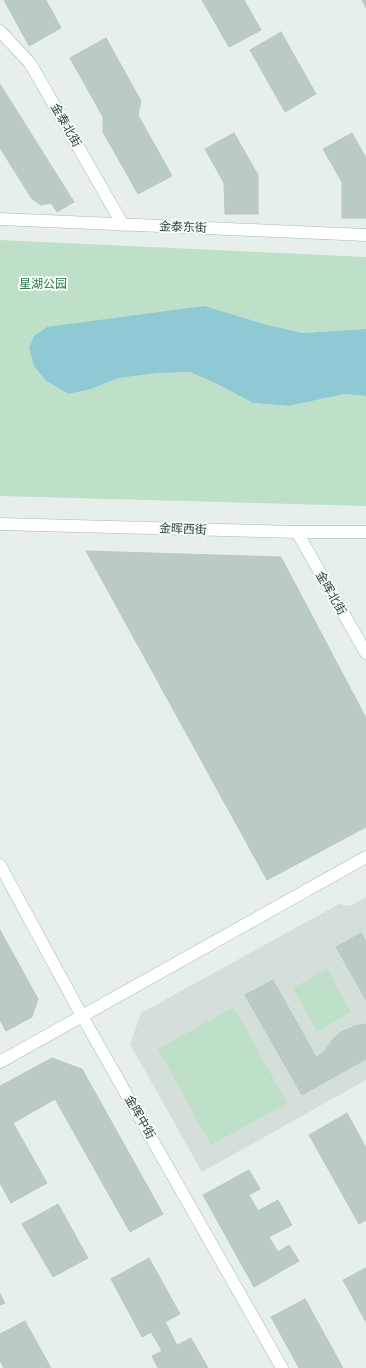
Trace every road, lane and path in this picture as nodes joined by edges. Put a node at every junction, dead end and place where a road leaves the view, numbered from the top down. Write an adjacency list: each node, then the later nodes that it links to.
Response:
1 (0, 31): 3 (street, 金泰北街)
2 (0, 219): 3 (street, 金泰东街)
3 (123, 225): 4 (street, 金泰东街)
4 (366, 235)
5 (0, 524): 6 (street, 金晖西街)
6 (297, 532): 7 (street, 金晖西街); 8 (street, 金晖北街)
7 (366, 532)
8 (366, 653)
9 (366, 857): 11 (street)
10 (0, 865): 11 (street, 金晖中街)
11 (82, 1016): 12 (street); 13 (street, 金晖中街)
12 (0, 1062)
13 (282, 1368)

